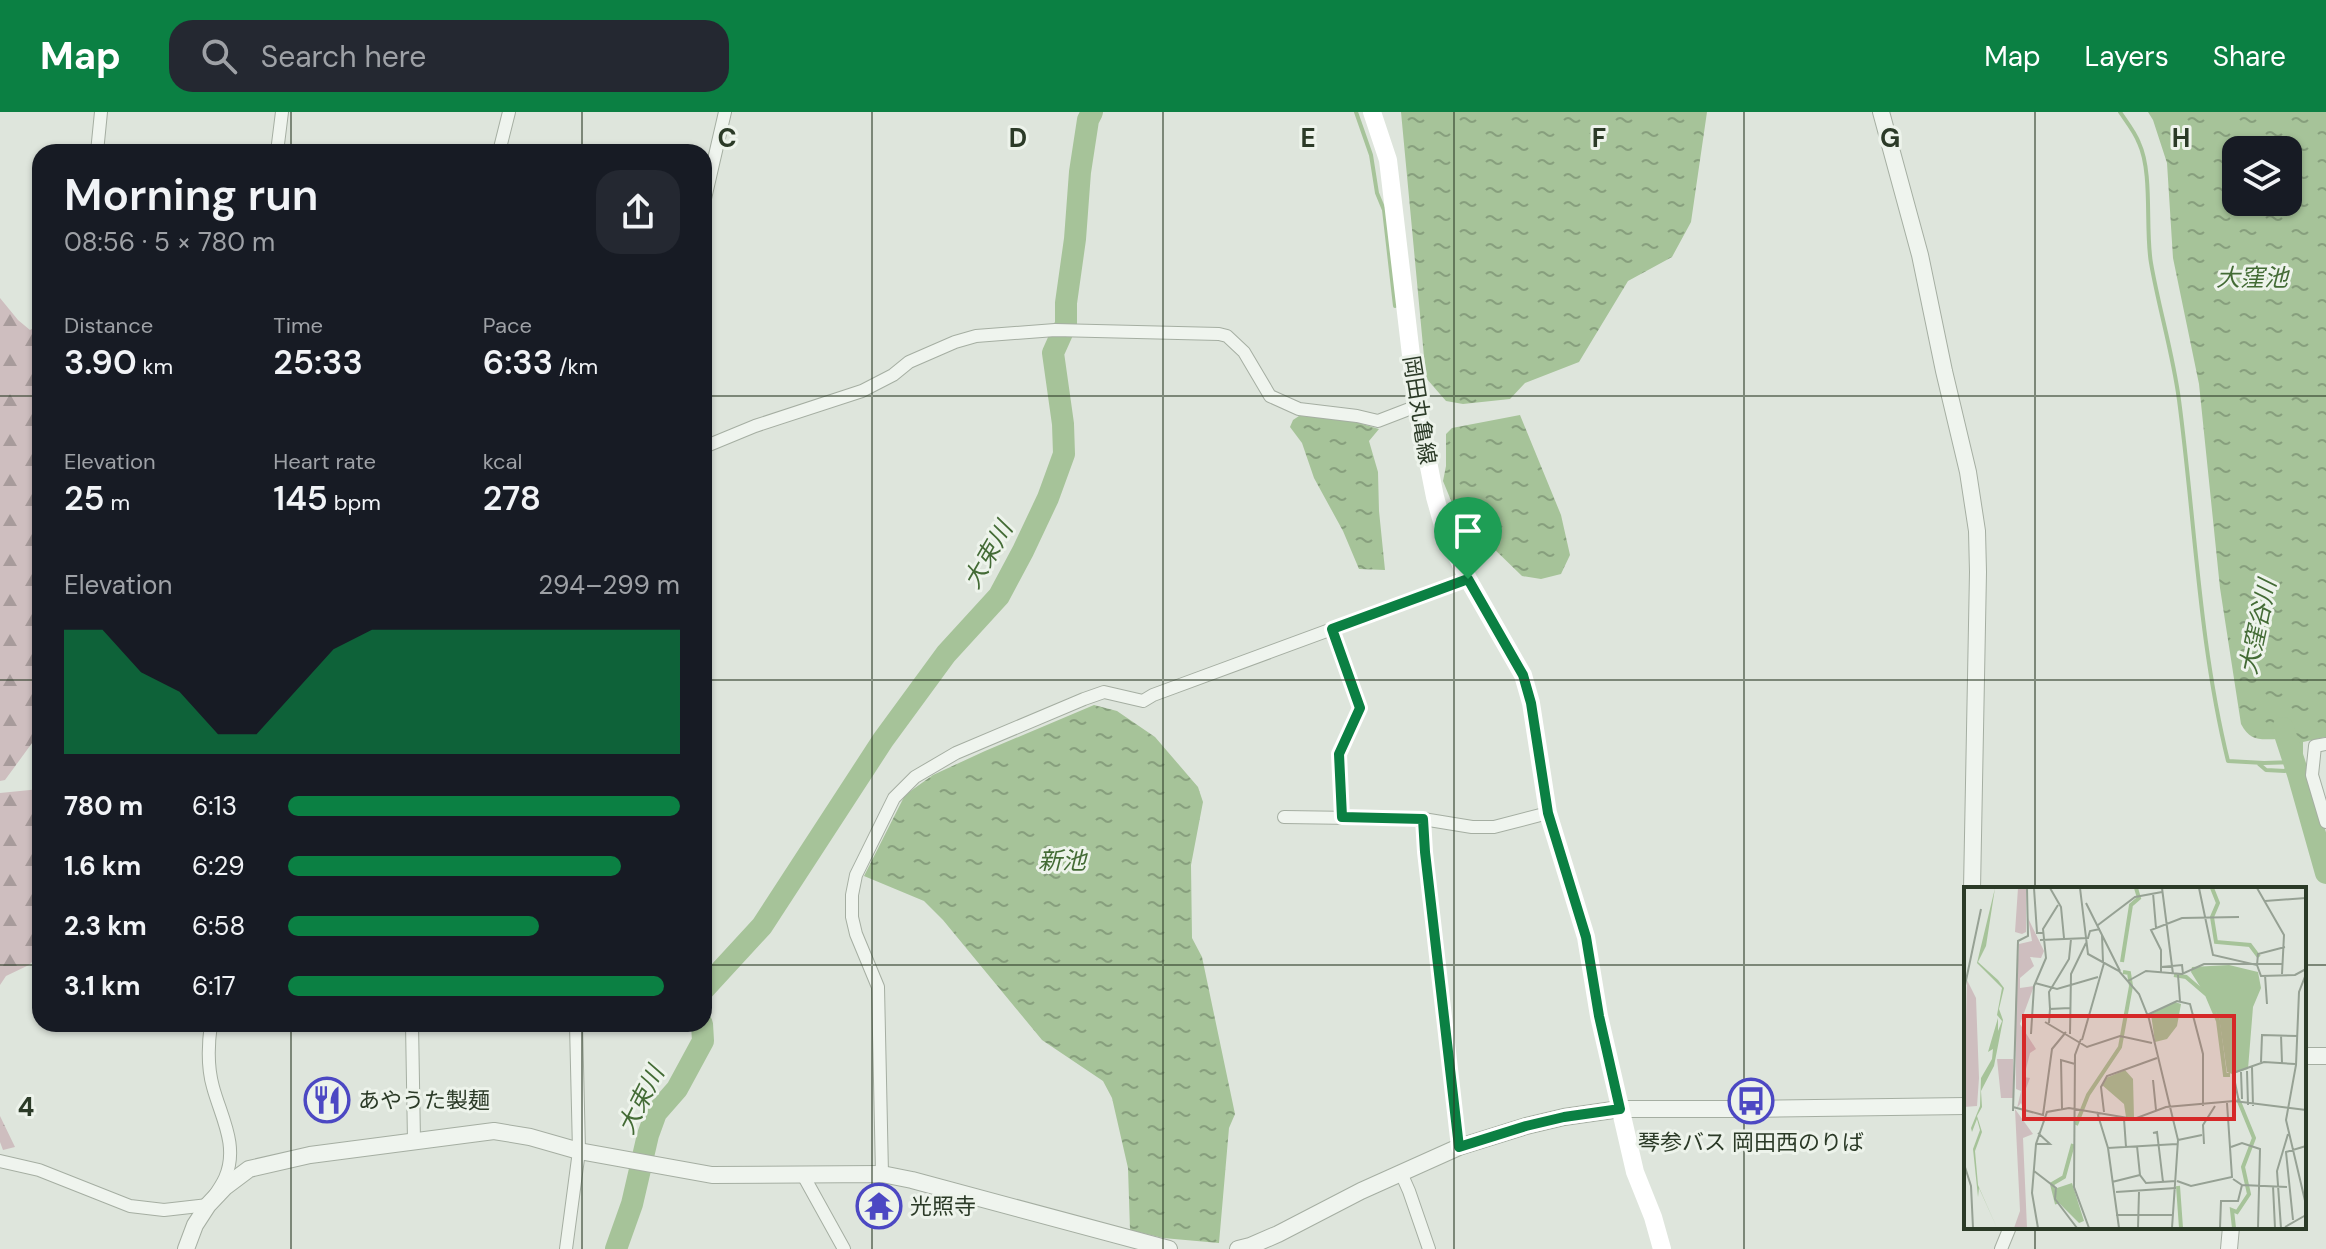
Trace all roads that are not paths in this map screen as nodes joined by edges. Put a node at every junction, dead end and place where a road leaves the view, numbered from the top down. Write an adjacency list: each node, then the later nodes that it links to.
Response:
1 (101, 112): 7 (street)
2 (282, 112): 8 (street)
3 (509, 112): 9 (street)
4 (725, 112): 10 (street)
5 (1372, 112): 11 (main road, 岡田丸亀線)
6 (1881, 112): 21 (street)
7 (98, 144)
8 (278, 144)
9 (501, 144)
10 (712, 168)
11 (1417, 406): 12 (street); 13 (main road, 岡田丸亀線)
12 (712, 444)
13 (1468, 579): 14 (street); 16 (main road, 岡田丸亀線)
14 (1332, 629): 18 (street); 32 (street)
15 (2326, 744): 20 (street)
16 (1548, 813): 19 (street); 26 (main road, 岡田丸亀線)
17 (1284, 817): 18 (street)
18 (1342, 817): 19 (street)
19 (1423, 819): 28 (street)
20 (2326, 822)
21 (1972, 887)
22 (210, 1032): 34 (street)
23 (412, 1032): 27 (street)
24 (576, 1032): 29 (street)
25 (1964, 1106): 26 (street)
26 (1620, 1109): 28 (street); 43 (main road, 岡田丸亀線)
27 (414, 1141): 29 (street); 34 (street)
28 (1459, 1147): 31 (street)
29 (579, 1151): 33 (street); 38 (street)
30 (0, 1161): 34 (street)
31 (1401, 1173): 41 (street); 42 (street)
32 (882, 1174): 33 (street); 40 (street)
33 (803, 1175): 39 (street)
34 (208, 1205): 37 (street)
35 (2009, 1229): 44 (street)
36 (2231, 1229): 45 (street)
37 (186, 1249)
38 (566, 1249)
39 (844, 1249)
40 (1169, 1249)
41 (1238, 1249)
42 (1429, 1249)
43 (1662, 1249)
44 (2001, 1249)
45 (2229, 1249)

